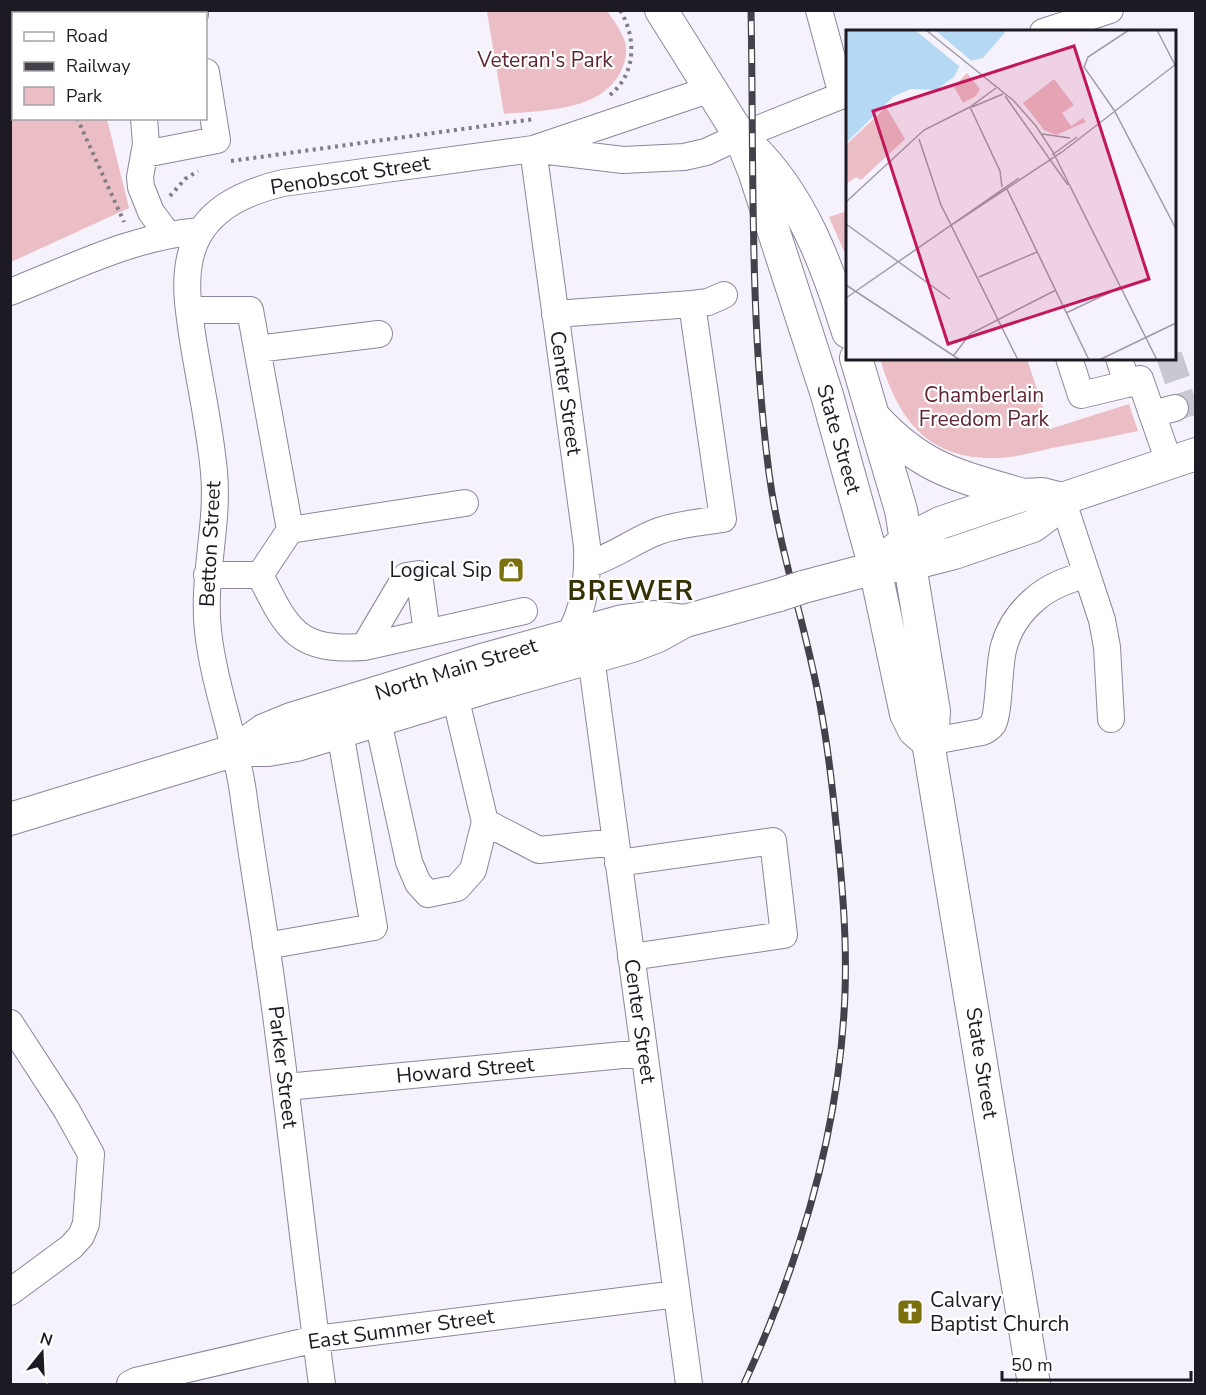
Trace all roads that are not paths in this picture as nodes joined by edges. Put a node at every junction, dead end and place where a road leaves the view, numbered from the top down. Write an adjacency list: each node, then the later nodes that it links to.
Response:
1 (661, 10): 6 (main road, State Street)
2 (819, 10): 7 (street)
3 (1110, 10): 4 (street)
4 (1049, 30)
5 (207, 78): 11 (street)
6 (711, 89): 9 (main road, State Street); 10 (street)
7 (845, 94): 9 (street)
8 (144, 120): 11 (street)
9 (740, 136): 10 (street); 19 (main road, State Street); 34 (main road, State Street)
10 (533, 149): 12 (street, Penobscot Street); 18 (street, Center Street)
11 (145, 154): 13 (street)
12 (200, 231): 13 (street); 17 (street, Betton Street)
13 (168, 235): 14 (street)
14 (10, 292)
15 (724, 295): 16 (street)
16 (693, 304): 18 (street); 33 (street)
17 (189, 310): 21 (street); 37 (street, Betton Street)
18 (555, 314): 33 (street, Center Street)
19 (846, 327)
20 (379, 334): 21 (street)
21 (257, 349): 31 (street)
22 (857, 360): 26 (main road, State Street)
23 (1070, 360): 25 (street)
24 (1121, 360): 25 (street)
25 (1143, 378): 27 (street)
26 (873, 416): 28 (main road); 32 (main road, State Street)
27 (1182, 458): 29 (main road, North Main Street)
28 (1023, 495): 29 (main road, North Main Street); 32 (main road, North Main Street)
29 (1062, 499): 32 (main road, North Main Street); 35 (street)
30 (465, 503): 31 (street)
31 (290, 530): 36 (street)
32 (909, 552): 34 (main road, North Main Street); 48 (main road, State Street)
33 (588, 564): 41 (street, Center Street)
34 (875, 568): 41 (main road, North Main Street); 48 (main road, State Street)
35 (1087, 574): 45 (street); 48 (street)
36 (260, 575): 37 (street); 42 (street)
37 (207, 576): 49 (street, Betton Street)
38 (524, 611): 39 (street)
39 (474, 623): 40 (street); 43 (street)
40 (428, 633): 42 (street); 42 (street)
41 (580, 646): 43 (main road, North Main Street); 52 (street, Center Street)
42 (364, 647)
43 (484, 673): 44 (main road, North Main Street); 49 (main road, North Main Street)
44 (455, 696): 46 (main road, North Main Street); 51 (street)
45 (1111, 719)
46 (378, 721): 47 (main road, North Main Street); 51 (street)
47 (340, 732): 49 (main road, North Main Street); 53 (street)
48 (928, 742): 64 (main road, State Street)
49 (236, 750): 50 (main road, North Main Street); 53 (street, Parker Street)
50 (10, 819)
51 (485, 822): 52 (street)
52 (617, 852): 54 (street, Center Street); 54 (street)
53 (266, 946): 57 (street, Parker Street)
54 (631, 957): 56 (street, Center Street)
55 (10, 1023): 58 (street)
56 (644, 1053): 57 (street, Howard Street); 59 (street, Center Street)
57 (286, 1088): 60 (street, Parker Street)
58 (10, 1292)
59 (676, 1294): 60 (street, East Summer Street); 63 (street, Center Street)
60 (316, 1339): 61 (street, East Summer Street); 62 (street, Parker Street)
61 (130, 1384)
62 (322, 1384)
63 (689, 1384)
64 (1034, 1384)

